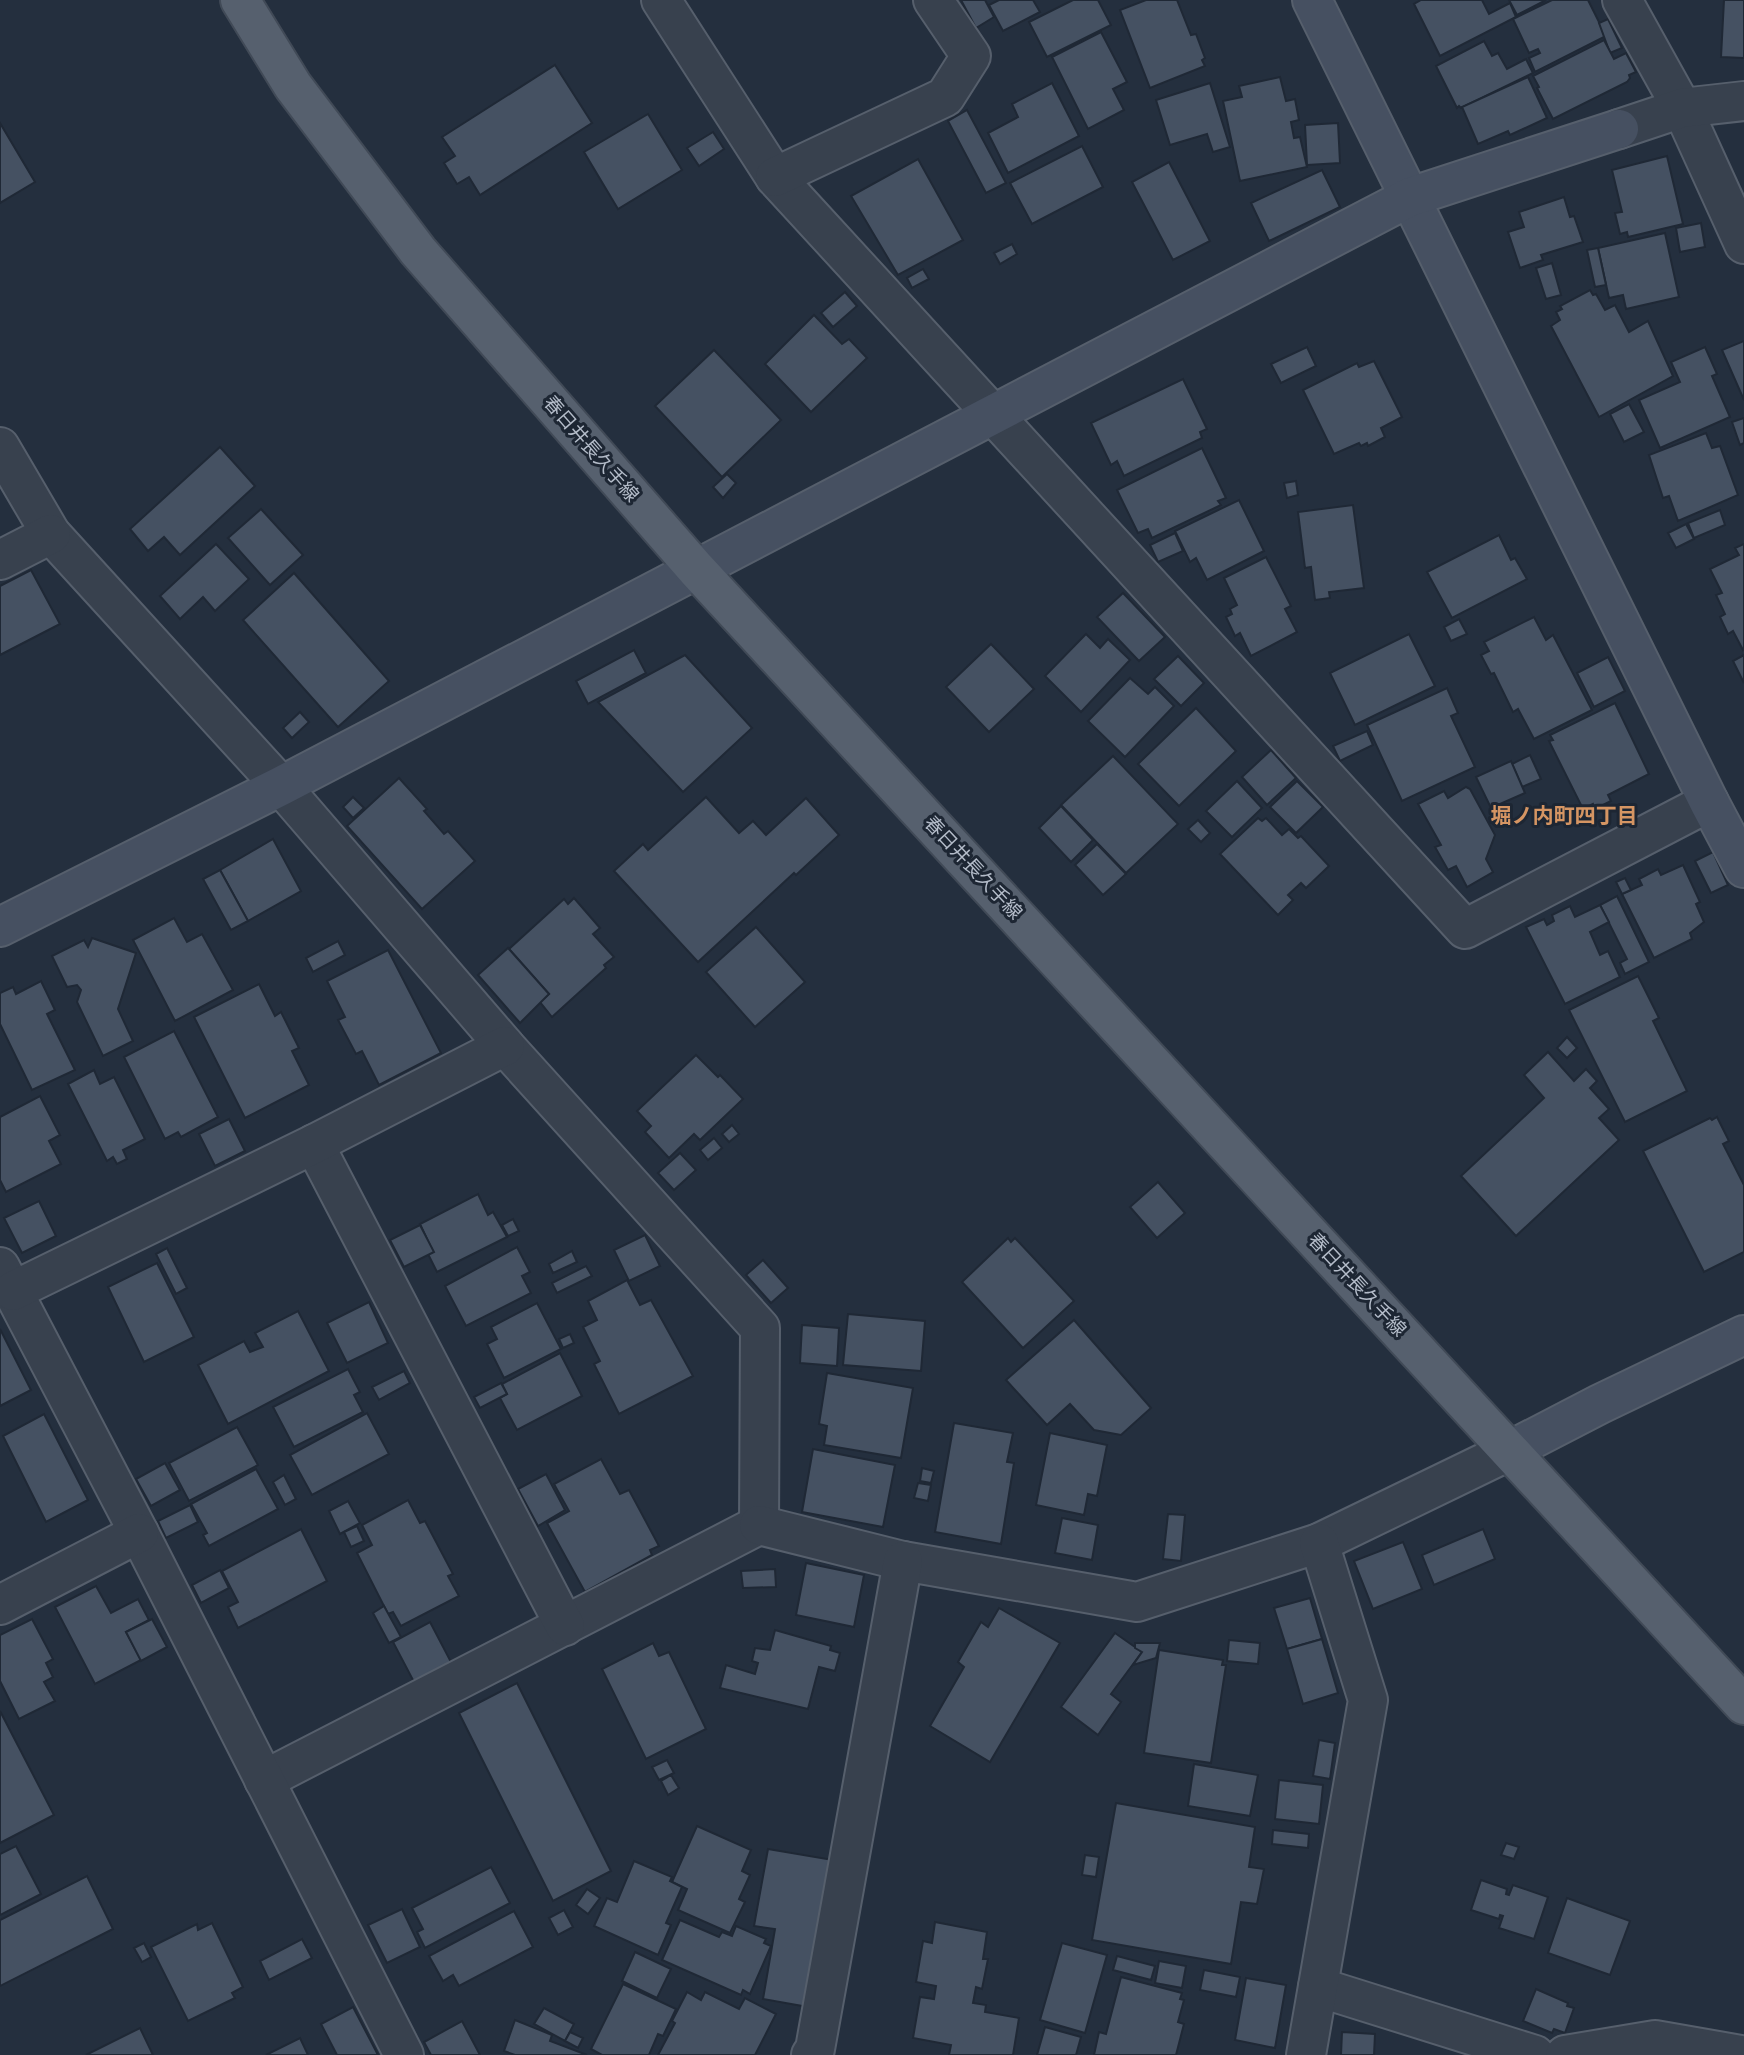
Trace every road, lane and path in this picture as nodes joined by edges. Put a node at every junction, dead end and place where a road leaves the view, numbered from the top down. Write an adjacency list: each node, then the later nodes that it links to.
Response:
1 (240, 0): 15 (main road, 春日井長久手線)
2 (661, 0): 8 (street)
3 (933, 0): 8 (street)
4 (1312, 0): 9 (street)
5 (1622, 0): 7 (street)
6 (1744, 101): 7 (street)
7 (1682, 108): 9 (street); 10 (street)
8 (775, 177): 11 (street)
9 (1410, 197): 11 (street); 17 (street)
10 (1744, 244)
11 (993, 416): 15 (street); 17 (street)
12 (0, 447): 13 (street)
13 (51, 534): 14 (street); 16 (street)
14 (0, 560)
15 (696, 569): 16 (street); 24 (main road, 春日井長久手線)
16 (281, 786): 19 (street); 20 (street)
17 (1709, 802): 18 (street)
18 (1744, 868)
19 (0, 927)
20 (505, 1046): 21 (street); 25 (street)
21 (314, 1144): 22 (street); 30 (street)
22 (6, 1279): 26 (street)
23 (1744, 1335): 24 (street)
24 (1510, 1450): 27 (street); 31 (main road, 春日井長久手線)
25 (759, 1525): 28 (street); 30 (street)
26 (139, 1533): 29 (street); 32 (street)
27 (1319, 1543): 28 (street); 33 (street)
28 (903, 1561): 34 (street)
29 (0, 1605)
30 (565, 1626): 32 (street)
31 (1744, 1705)
32 (264, 1780): 35 (street)
33 (1318, 1987): 36 (street); 37 (street)
34 (822, 2053)
35 (404, 2055)
36 (1306, 2055)
37 (1535, 2055)
38 (1565, 2055): 39 (street)
39 (1741, 2055)

